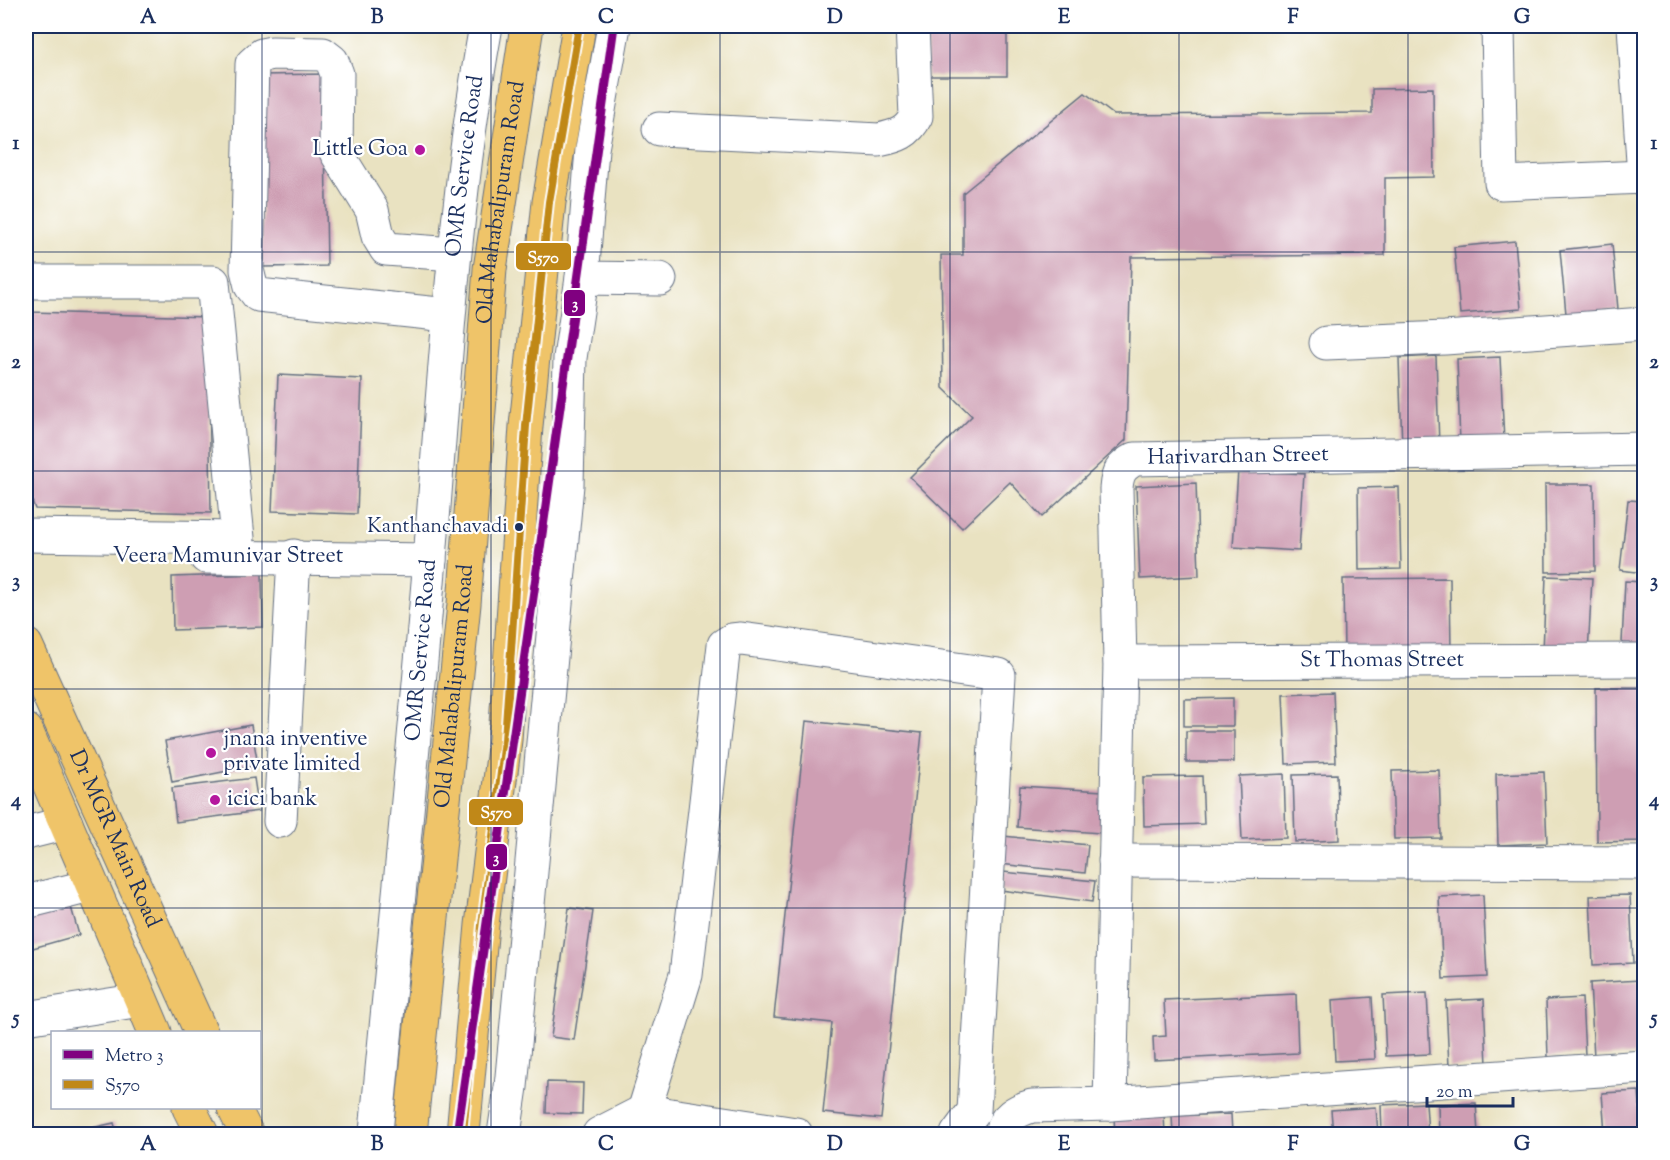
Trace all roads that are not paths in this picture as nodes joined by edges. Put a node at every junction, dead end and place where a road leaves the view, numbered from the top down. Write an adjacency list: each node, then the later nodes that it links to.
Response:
1 (486, 26): 9 (street, OMR Service Road)
2 (527, 26): 41 (main road, Old Mahabalipuram Road)
3 (579, 26): 45 (main road)
4 (614, 26): 10 (street)
5 (912, 26): 8 (street)
6 (1498, 26): 7 (street)
7 (1634, 26)
8 (659, 129)
9 (454, 254): 13 (street, OMR Service Road); 13 (street)
10 (582, 278): 11 (street); 46 (street)
11 (660, 279)
12 (26, 282): 17 (street)
13 (448, 315): 20 (street, OMR Service Road)
14 (1644, 324): 15 (street)
15 (1326, 343)
16 (1644, 449): 23 (street, Harivardhan Street)
17 (26, 535)
18 (294, 556): 19 (street, Veera Mamunivar Street); 20 (street, Veera Mamunivar Street); 25 (street)
19 (26, 557)
20 (430, 560): 42 (street, OMR Service Road)
21 (26, 645): 35 (main road, Dr MGR Main Road)
22 (1644, 660): 23 (street, St Thomas Street)
23 (1120, 662): 28 (street, Harivardhan Street)
24 (28, 741): 26 (main road, Dr MGR Main Road)
25 (280, 821)
26 (66, 823): 27 (street); 30 (main road, Dr MGR Main Road)
27 (26, 833)
28 (1115, 861): 29 (street); 37 (street, Harivardhan Street)
29 (1644, 863)
30 (90, 886): 31 (street); 32 (main road, Dr MGR Main Road)
31 (26, 902)
32 (141, 1000): 33 (street); 34 (main road, Dr MGR Main Road)
33 (26, 1017)
34 (155, 1031)
35 (201, 1031)
36 (1644, 1067): 37 (street)
37 (1110, 1104): 50 (street)
38 (190, 1109): 43 (main road)
39 (235, 1109): 44 (main road)
40 (644, 1110): 47 (street); 48 (street); 49 (street)
41 (411, 1130): 42 (street)
42 (371, 1133)
43 (202, 1134)
44 (247, 1134)
45 (463, 1134)
46 (504, 1134)
47 (599, 1134)
48 (796, 1134)
49 (957, 1134)
50 (1001, 1134)

